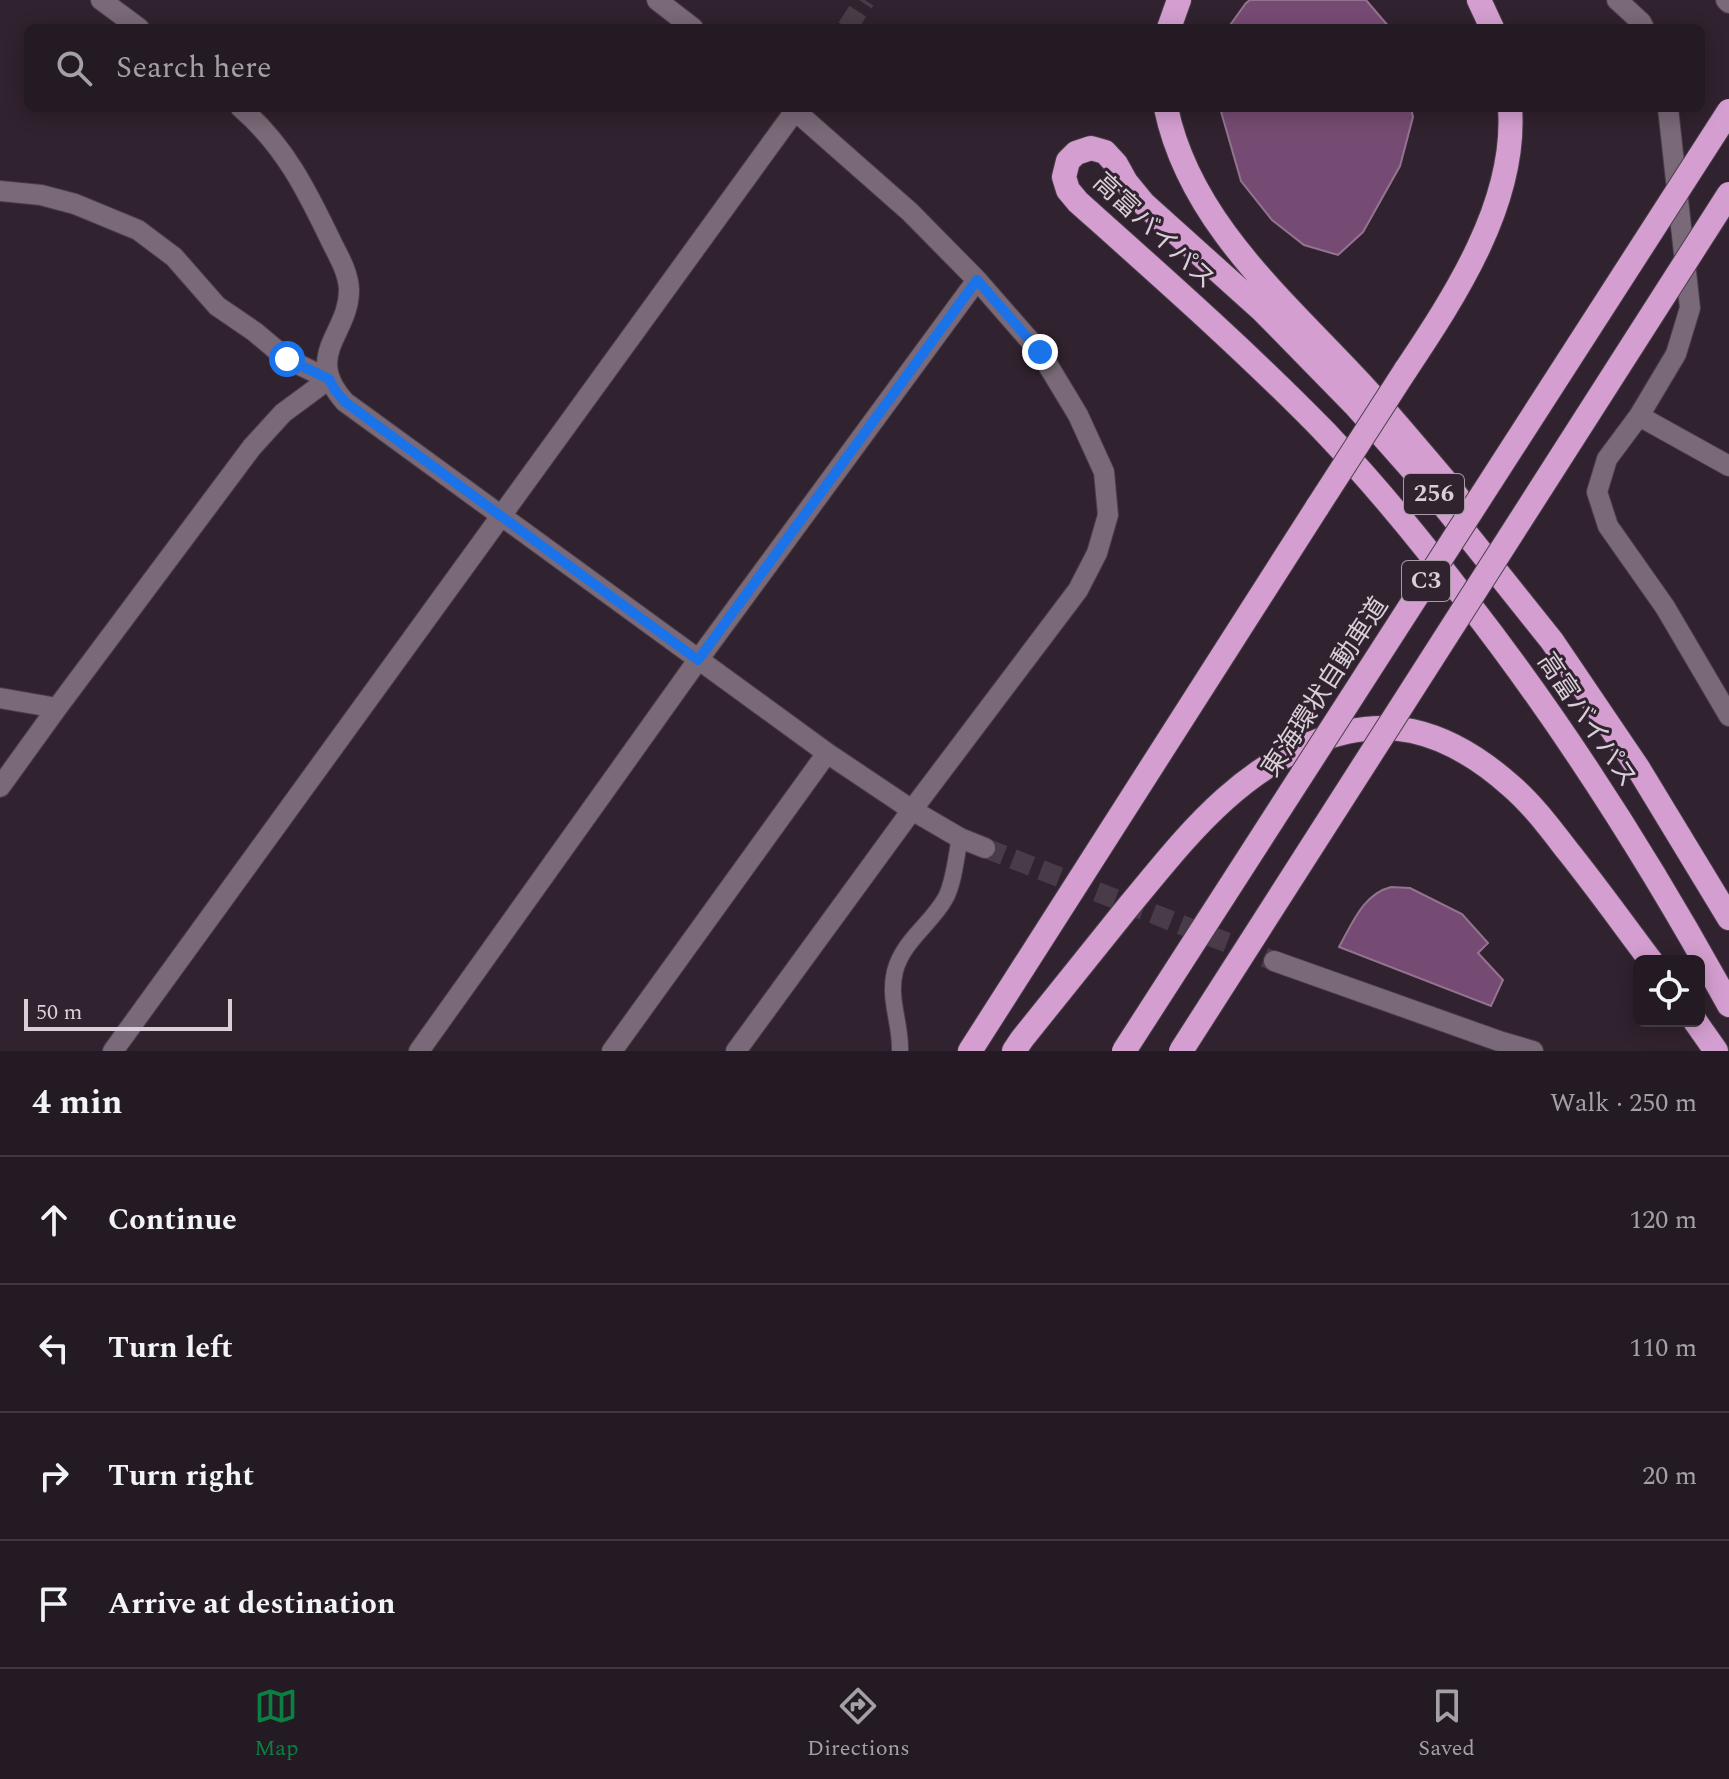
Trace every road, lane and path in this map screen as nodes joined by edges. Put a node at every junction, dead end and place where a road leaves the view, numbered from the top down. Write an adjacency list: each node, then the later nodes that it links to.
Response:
1 (101, 0): 6 (street)
2 (657, 0): 7 (street)
3 (1179, 0): 8 (highway)
4 (1479, 0): 9 (highway)
5 (1617, 0): 10 (street)
6 (134, 24)
7 (688, 24)
8 (1170, 24)
9 (1490, 24)
10 (1642, 24)
11 (1729, 111): 47 (highway, 東海環状自動車道 / C3, bridge)
12 (246, 112): 21 (street)
13 (793, 112): 24 (street)
14 (798, 112): 20 (street)
15 (1167, 112): 25 (highway)
16 (1510, 112): 45 (highway, bridge)
17 (1668, 112): 22 (street)
18 (0, 191): 21 (street)
19 (1729, 194): 48 (highway, C3, bridge)
20 (977, 280): 26 (street); 32 (street)
21 (329, 379): 24 (street); 28 (street)
22 (1639, 416): 23 (street); 29 (street)
23 (1729, 466)
24 (501, 515): 26 (street); 40 (street)
25 (1552, 641): 35 (highway, 高富バイパス / 256); 38 (highway, 高富バイパス / 256)
26 (698, 660): 30 (street); 41 (street)
27 (0, 698): 28 (street)
28 (57, 708): 31 (street)
29 (1729, 716)
30 (827, 753): 32 (street); 42 (street)
31 (0, 787)
32 (912, 810): 33 (street); 43 (street)
33 (960, 838): 34 (street); 44 (lane)
34 (985, 848)
35 (1729, 918)
36 (1646, 955): 46 (highway)
37 (1274, 961): 49 (street)
38 (1729, 1005)
39 (1699, 1027): 50 (highway)
40 (113, 1051)
41 (419, 1051)
42 (612, 1051)
43 (736, 1051)
44 (900, 1051)
45 (970, 1051)
46 (1014, 1051)
47 (1124, 1051)
48 (1181, 1051)
49 (1533, 1051)
50 (1716, 1051)

